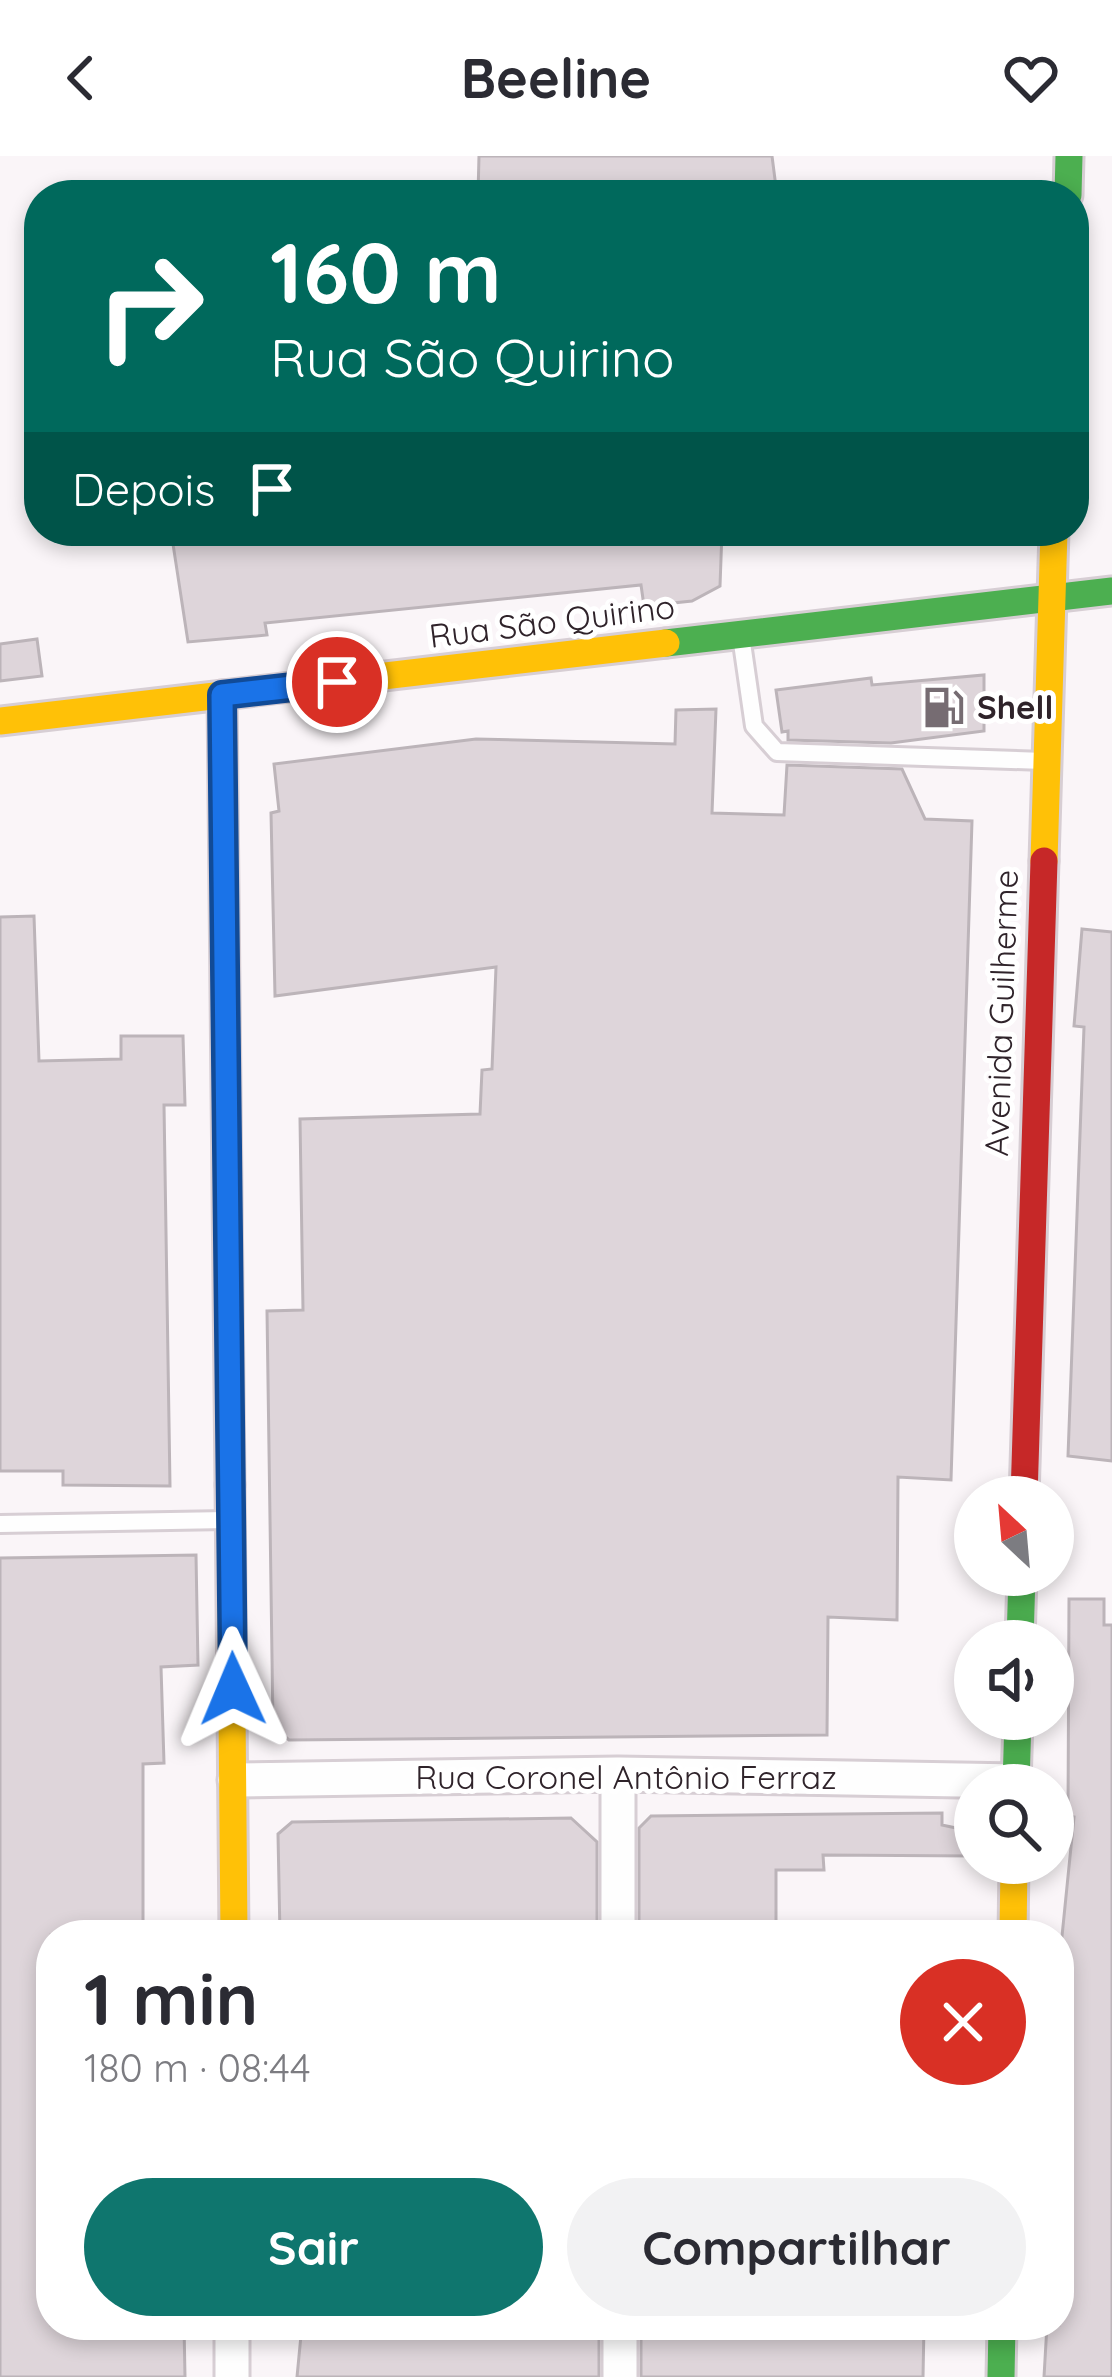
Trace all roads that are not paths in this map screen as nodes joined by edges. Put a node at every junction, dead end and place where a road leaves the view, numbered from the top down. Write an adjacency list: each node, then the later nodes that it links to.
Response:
1 (1054, 546): 3 (street, Avenida Guilherme)
2 (1112, 591): 3 (street, Rua São Quirino)
3 (1052, 599): 4 (street, Rua São Quirino); 7 (street, Avenida Guilherme)
4 (741, 635): 5 (street, Rua São Quirino); 7 (lane)
5 (222, 695): 6 (street, Rua São Quirino); 9 (street)
6 (0, 722)
7 (1046, 761): 8 (street, Avenida Guilherme)
8 (1025, 1476)
9 (231, 1520): 10 (lane); 12 (street)
10 (0, 1524)
11 (618, 1774): 12 (street, Rua Coronel Antônio Ferraz); 13 (street, Rua Coronel Antônio Ferraz); 16 (street)
12 (235, 1780): 15 (street)
13 (954, 1782)
14 (1014, 1884): 17 (street)
15 (234, 1920)
16 (618, 1920)
17 (1013, 1920)
18 (232, 2340): 21 (street)
19 (620, 2340): 22 (street)
20 (1002, 2340): 23 (street)
21 (232, 2377)
22 (620, 2377)
23 (1001, 2377)

